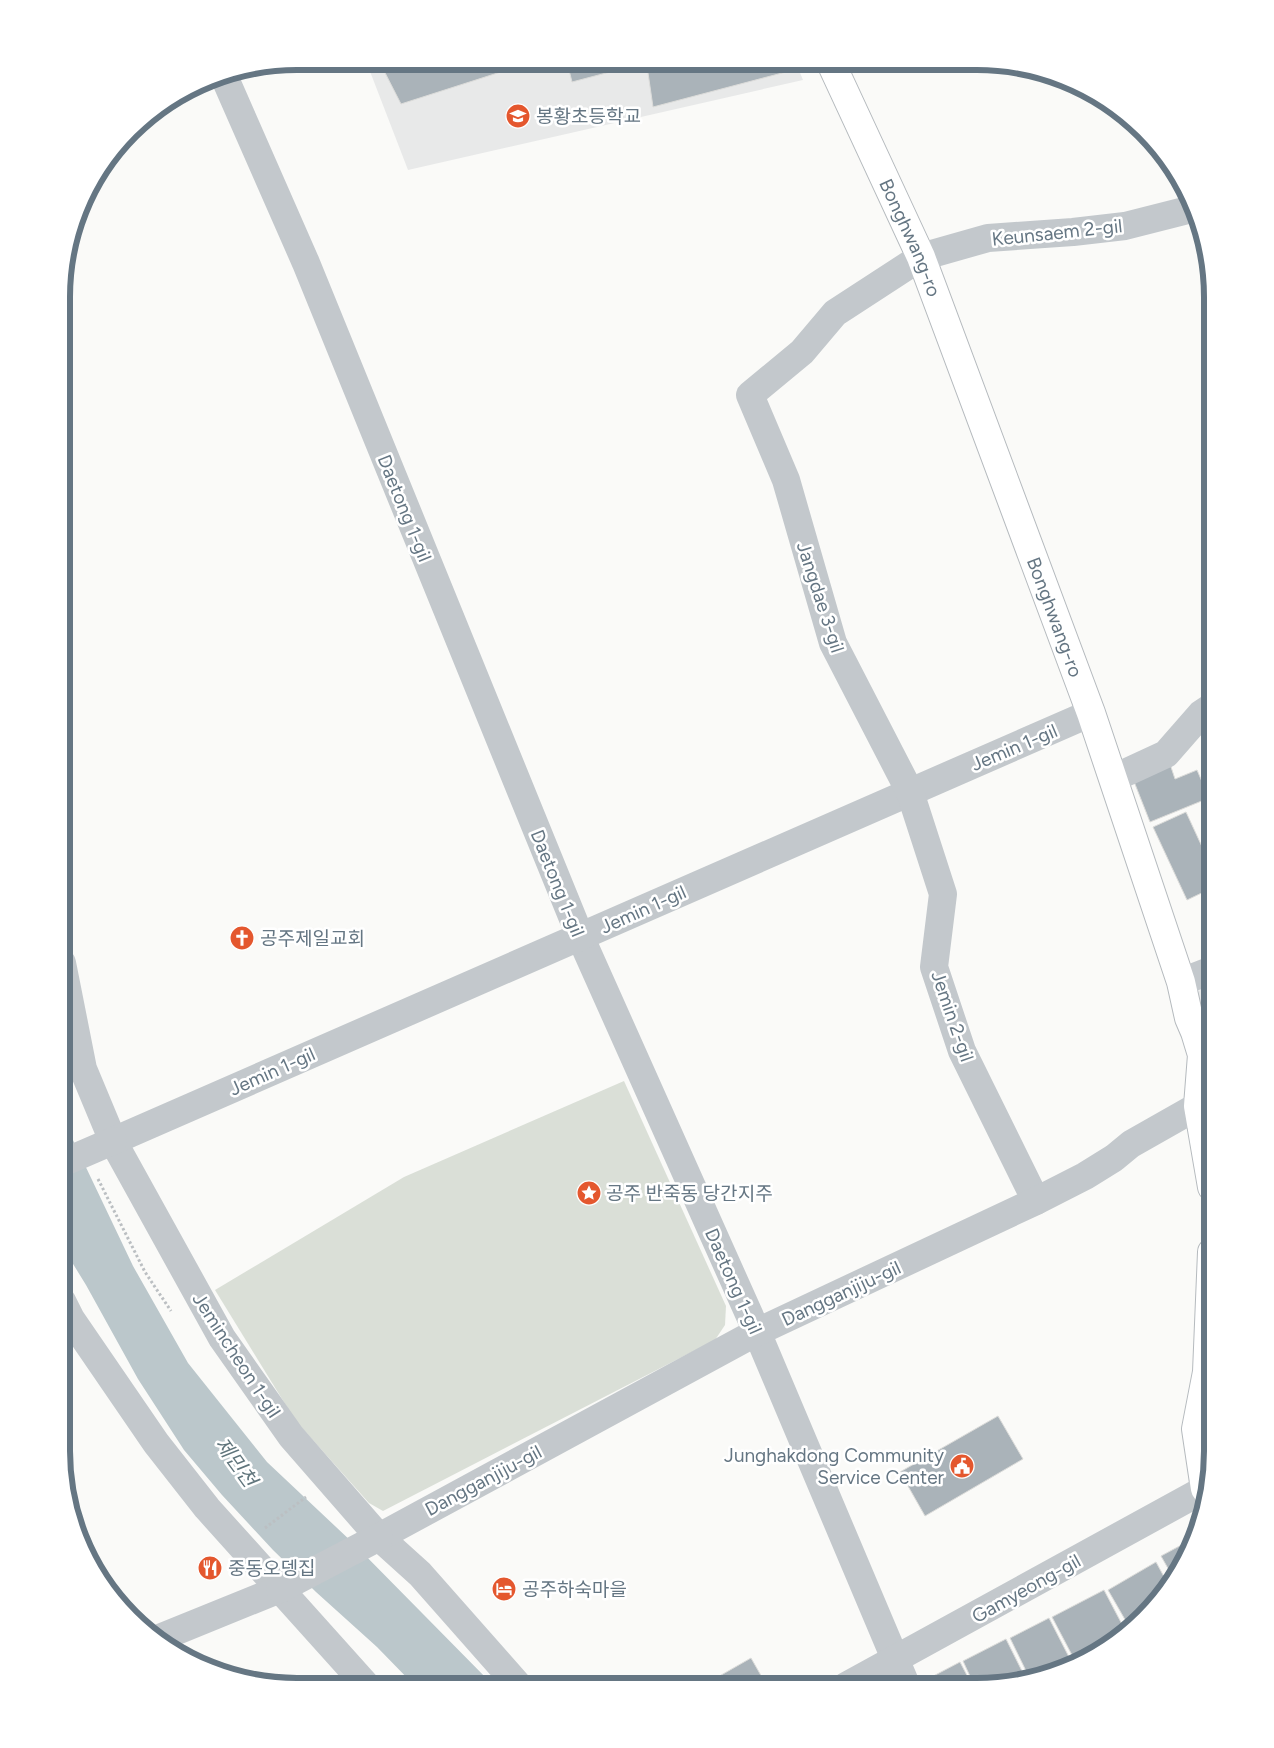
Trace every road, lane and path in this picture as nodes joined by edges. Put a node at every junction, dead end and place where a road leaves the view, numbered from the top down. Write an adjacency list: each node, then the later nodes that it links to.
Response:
1 (834, 70): 4 (main road, Bonghwang-ro)
2 (226, 81): 10 (street, Daetong 1-gil)
3 (1187, 210): 4 (street, Keunsaem 2-gil)
4 (921, 257): 5 (street, Keunsaem 2-gil); 7 (main road, Bonghwang-ro)
5 (750, 395): 9 (street, Jangdae 3-gil)
6 (1204, 712): 8 (street)
7 (1091, 714): 8 (main road, Bonghwang-ro); 9 (street, Jemin 1-gil)
8 (1114, 778): 12 (main road, Bonghwang-ro)
9 (910, 792): 10 (street, Jemin 1-gil); 18 (street, Jemin 2-gil)
10 (580, 936): 15 (street, Jemin 1-gil); 20 (street, Daetong 1-gil)
11 (1204, 973): 12 (street)
12 (1181, 982): 14 (main road, Bonghwang-ro)
13 (70, 1003): 15 (street, Jemincheon 1-gil)
14 (1198, 1106): 16 (main road, Bonghwang-ro); 18 (street, Dangganjiju-gil)
15 (113, 1141): 17 (street, Jemin 1-gil, bridge); 26 (street, Jemincheon 1-gil)
16 (1204, 1141)
17 (70, 1160)
18 (1036, 1201): 20 (street, Dangganjiju-gil)
19 (70, 1317): 27 (street)
20 (757, 1332): 26 (street, Dangganjiju-gil); 29 (street, Daetong 1-gil)
21 (1204, 1388): 22 (main road)
22 (1203, 1473)
23 (1200, 1493): 29 (street, Gamyeong-gil)
24 (309, 1495): 25 (path)
25 (259, 1532)
26 (379, 1537): 27 (street, Dangganjiju-gil, bridge); 31 (street, Jemincheon 1-gil)
27 (280, 1589): 28 (street, Dangganjiju-gil); 30 (street)
28 (165, 1636)
29 (895, 1660): 32 (street, Gamyeong-gil); 33 (street, Daetong 1-gil)
30 (360, 1678)
31 (511, 1678)
32 (861, 1678)
33 (903, 1678)

